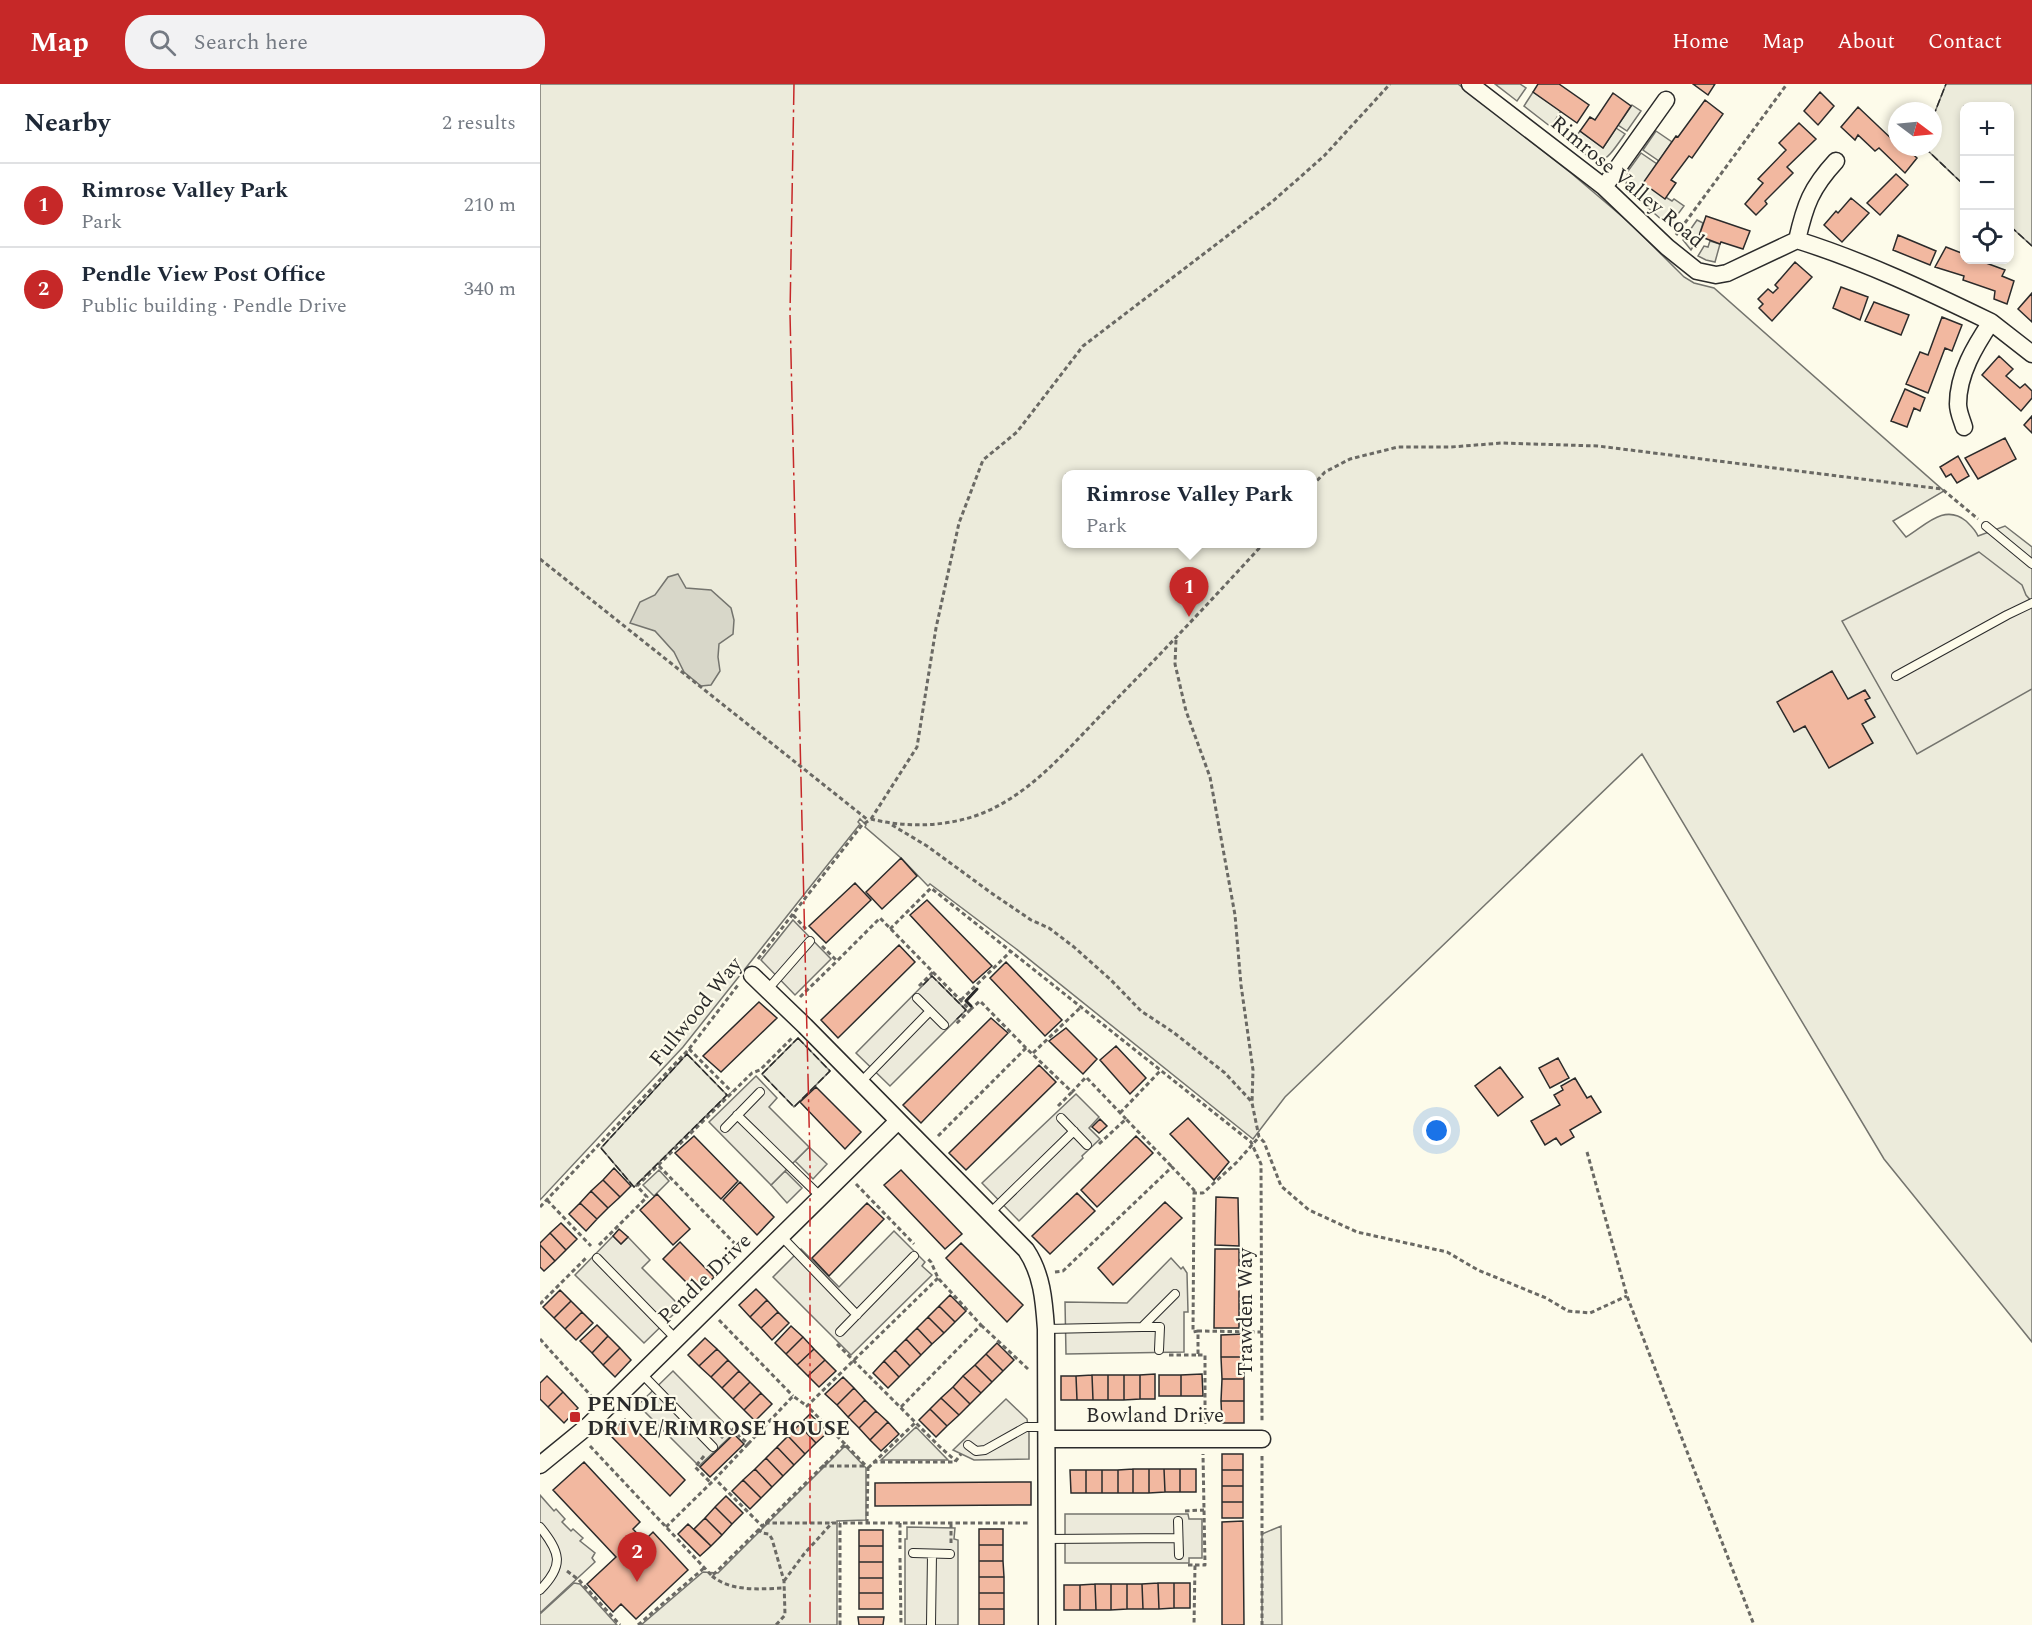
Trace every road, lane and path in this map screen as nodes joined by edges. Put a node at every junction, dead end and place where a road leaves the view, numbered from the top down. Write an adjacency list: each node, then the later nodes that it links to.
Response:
1 (1390, 84): 20 (path, Fullwood Way)
2 (1470, 84): 6 (street, Rimrose Valley Road)
3 (1787, 84): 8 (path)
4 (1666, 100): 6 (street)
5 (1836, 161): 7 (street)
6 (1604, 187): 8 (street, Rimrose Valley Road)
7 (1797, 240): 8 (street, Rimrose Valley Road); 9 (street)
8 (1667, 247)
9 (1991, 322): 10 (street); 11 (street)
10 (2032, 354)
11 (1964, 427)
12 (1317, 480): 13 (path)
13 (1986, 526): 16 (lane)
14 (1258, 548): 18 (path)
15 (540, 559): 20 (path)
16 (2032, 564)
17 (2032, 603): 19 (lane)
18 (1176, 639): 21 (path); 44 (path)
19 (1896, 676)
20 (870, 819): 21 (path); 22 (path, Fullwood Way)
21 (890, 823): 44 (path)
22 (793, 915): 24 (path); 27 (path, Fullwood Way)
23 (890, 929): 25 (path); 26 (path); 30 (path)
24 (812, 939): 26 (path); 28 (lane)
25 (1011, 951): 30 (path); 31 (path)
26 (837, 961): 32 (path)
27 (749, 974): 28 (street); 38 (path, Fullwood Way)
28 (768, 990): 32 (street)
29 (917, 998): 34 (lane)
30 (961, 1000): 33 (path)
31 (1082, 1006): 39 (path); 40 (path)
32 (788, 1009): 36 (street)
33 (970, 1010): 35 (path); 37 (path)
34 (930, 1011): 35 (lane); 41 (lane)
35 (944, 1025)
36 (805, 1026): 41 (street); 43 (path)
37 (1026, 1048): 39 (path); 55 (path)
38 (689, 1049): 43 (path); 62 (path, Fullwood Way)
39 (1033, 1053): 45 (path)
40 (1161, 1070): 45 (path); 54 (path)
41 (860, 1083): 49 (street)
42 (760, 1092): 46 (lane)
43 (732, 1093): 57 (path)
44 (1252, 1102): 52 (path)
45 (1120, 1113): 48 (path)
46 (737, 1115): 50 (lane); 61 (lane)
47 (1061, 1118): 51 (lane)
48 (1126, 1119): 53 (path); 58 (path)
49 (898, 1121): 55 (street); 59 (street, Pendle Drive)
50 (725, 1128)
51 (1074, 1131): 53 (lane); 64 (lane)
52 (1259, 1137): 54 (path); 72 (path)
53 (1087, 1144)
54 (1253, 1145): 60 (path); 81 (path, Trawden Way)
55 (926, 1148): 64 (street)
56 (1587, 1152): 72 (path)
57 (658, 1166): 67 (path); 68 (path)
58 (1172, 1167): 60 (path); 69 (path)
59 (845, 1173): 61 (street, Pendle Drive); 66 (path)
60 (1194, 1193): 80 (path)
61 (821, 1197): 65 (street, Pendle Drive)
62 (547, 1200): 63 (path, Fullwood Way); 67 (path)
63 (540, 1207)
64 (990, 1214): 69 (street)
65 (782, 1236): 68 (street, Pendle Drive); 75 (lane)
66 (917, 1253): 70 (path); 75 (lane)
67 (596, 1254): 73 (path); 83 (lane)
68 (754, 1263): 74 (street, Pendle Drive)
69 (1038, 1275): 78 (street)
70 (938, 1278): 76 (path); 86 (path)
71 (1175, 1294): 77 (lane)
72 (1627, 1296): 140 (path)
73 (540, 1304)
74 (707, 1308): 83 (street, Pendle Drive); 89 (path)
75 (857, 1314): 79 (lane)
76 (981, 1325): 88 (path); 91 (path)
77 (1142, 1327): 78 (lane); 84 (lane)
78 (1046, 1329): 88 (street)
79 (840, 1332): 86 (path)
80 (1198, 1332): 81 (path); 85 (path)
81 (1261, 1332): 97 (path, Trawden Way)
82 (540, 1339): 92 (path)
83 (676, 1339): 87 (street, Pendle Drive)
84 (1159, 1350): 85 (path)
85 (1198, 1355): 96 (path)
86 (853, 1361): 90 (path); 91 (path)
87 (640, 1373): 92 (street, Pendle Drive); 101 (lane)
88 (1047, 1374): 94 (street)
89 (793, 1395): 90 (path); 98 (path)
90 (807, 1406): 99 (path)
91 (902, 1407): 93 (path)
92 (604, 1410): 95 (street, Pendle Drive)
93 (916, 1422): 102 (path); 103 (path)
94 (1047, 1433): 96 (street, Bowland Drive); 100 (lane, Bowland Drive); 120 (street)
95 (579, 1434): 104 (street, Pendle Drive); 117 (path)
96 (1204, 1439): 97 (street, Bowland Drive); 126 (path)
97 (1262, 1439): 139 (path, Trawden Way)
98 (748, 1444): 101 (path); 107 (path)
99 (845, 1444): 105 (path); 106 (path)
100 (968, 1445): 102 (path)
101 (713, 1447): 108 (path)
102 (956, 1461): 103 (path)
103 (873, 1462): 106 (path)
104 (540, 1465)
105 (822, 1466): 106 (path); 112 (path)
106 (867, 1467): 113 (path)
107 (715, 1479): 108 (path); 112 (path)
108 (711, 1483): 117 (path)
109 (1178, 1521): 119 (lane)
110 (832, 1523): 111 (path); 112 (path); 129 (path)
111 (840, 1523)
112 (764, 1524): 118 (path)
113 (867, 1524)
114 (900, 1524): 135 (path)
115 (951, 1524): 123 (path)
116 (540, 1527): 125 (lane)
117 (666, 1527): 127 (path)
118 (758, 1529): 128 (path); 129 (path)
119 (1178, 1538): 120 (lane); 124 (lane)
120 (1047, 1539): 137 (street)
121 (913, 1553): 122 (lane)
122 (932, 1554): 123 (lane); 136 (lane)
123 (950, 1554)
124 (1179, 1555): 126 (path)
125 (558, 1564): 131 (lane); 132 (path)
126 (1195, 1565): 138 (path)
127 (704, 1568): 128 (path); 133 (path)
128 (712, 1576): 130 (path)
129 (784, 1581): 130 (path)
130 (784, 1587): 134 (path)
131 (540, 1590)
132 (620, 1625)
133 (638, 1625)
134 (776, 1625)
135 (901, 1625)
136 (931, 1625)
137 (1047, 1625)
138 (1194, 1625)
139 (1262, 1625)
140 (1754, 1625)

